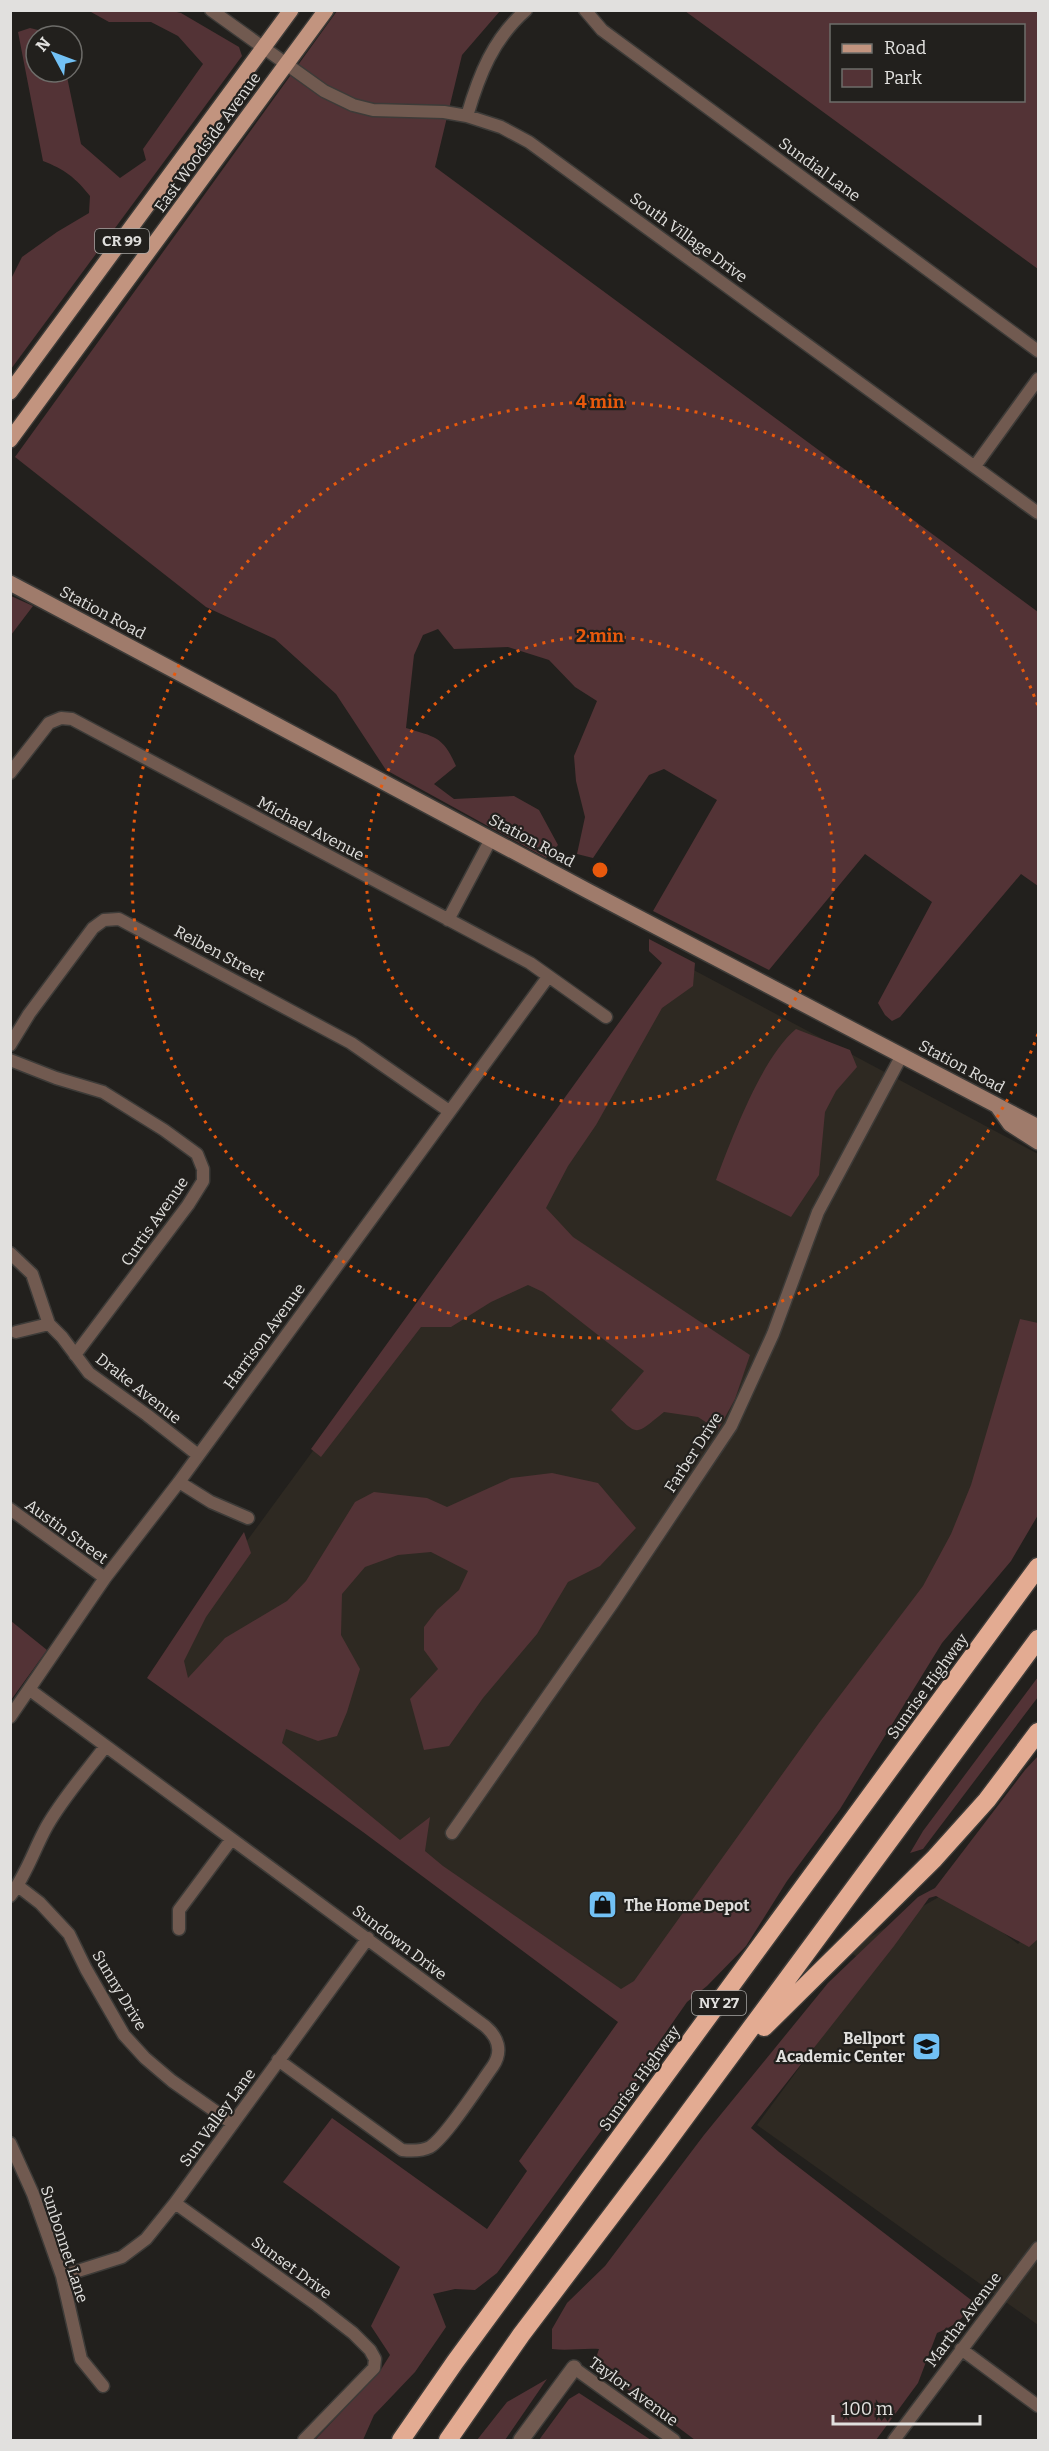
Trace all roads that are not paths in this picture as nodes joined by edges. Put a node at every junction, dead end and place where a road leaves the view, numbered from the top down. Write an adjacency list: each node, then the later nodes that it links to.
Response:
1 (211, 10): 6 (street, South Village Drive)
2 (291, 10): 6 (main road, East Woodside Avenue / CR 99)
3 (326, 10): 7 (main road, East Woodside Avenue / CR 99)
4 (526, 10): 8 (street)
5 (585, 10): 9 (street, Sundial Lane)
6 (264, 48): 7 (street, South Village Drive); 11 (main road, East Woodside Avenue / CR 99)
7 (286, 64): 8 (street, South Village Drive); 12 (main road, East Woodside Avenue / CR 99)
8 (467, 116): 13 (street, South Village Drive)
9 (1038, 351)
10 (1038, 379): 13 (street)
11 (10, 392)
12 (10, 440)
13 (975, 466): 14 (street, South Village Drive)
14 (1038, 513)
15 (10, 583): 17 (main road, Station Road)
16 (10, 772): 18 (street, Michael Avenue)
17 (491, 839): 18 (street); 22 (main road, Station Road)
18 (447, 920): 19 (street, Michael Avenue)
19 (548, 977): 20 (street, Michael Avenue); 25 (street, Harrison Avenue)
20 (606, 1017)
21 (10, 1045): 25 (street, Reiben Street)
22 (902, 1055): 24 (main road, Station Road); 45 (street, Farber Drive)
23 (10, 1060): 31 (street, Curtis Avenue)
24 (996, 1105): 26 (main road, Station Road); 27 (main road)
25 (449, 1112): 32 (street, Harrison Avenue)
26 (1038, 1126)
27 (1038, 1142)
28 (10, 1253): 29 (street, Drake Avenue)
29 (49, 1324): 30 (street); 31 (street, Drake Avenue)
30 (16, 1332)
31 (75, 1355): 32 (street, Drake Avenue)
32 (198, 1455): 33 (street, Harrison Avenue)
33 (179, 1482): 35 (street); 38 (street, Harrison Avenue)
34 (10, 1509): 38 (street, Austin Street)
35 (248, 1518)
36 (1038, 1553): 39 (highway)
37 (1038, 1567): 39 (highway, Sunrise Highway / NY 27)
38 (105, 1578): 41 (street, Harrison Avenue)
39 (997, 1623): 62 (highway, Sunrise Highway / NY 27)
40 (1038, 1639): 53 (highway, NY 27)
41 (30, 1690): 42 (street, Harrison Avenue); 44 (street, Sundown Drive)
42 (10, 1717)
43 (1038, 1732): 53 (highway)
44 (105, 1747): 46 (street, Sundown Drive); 47 (street)
45 (452, 1833)
46 (231, 1840): 48 (street); 49 (street, Sundown Drive)
47 (14, 1891): 51 (street, Sunny Drive)
48 (179, 1929)
49 (368, 1938): 50 (street, Sun Valley Lane); 50 (street, Sundown Drive)
50 (279, 2060): 51 (street, Sun Valley Lane)
51 (232, 2123): 54 (street, Sun Valley Lane)
52 (10, 2143): 56 (street, Sunbonnet Lane)
53 (658, 2154): 63 (highway, NY 27)
54 (175, 2203): 56 (street, Sun Valley Lane); 61 (street, Sunset Drive)
55 (1038, 2248): 57 (street, Martha Avenue)
56 (62, 2276): 59 (street, Sunbonnet Lane)
57 (961, 2349): 60 (street); 66 (street, Martha Avenue)
58 (574, 2368): 64 (street); 65 (street, Taylor Avenue)
59 (103, 2386)
60 (1038, 2406)
61 (304, 2440)
62 (401, 2440)
63 (448, 2440)
64 (521, 2440)
65 (674, 2440)
66 (894, 2440)

